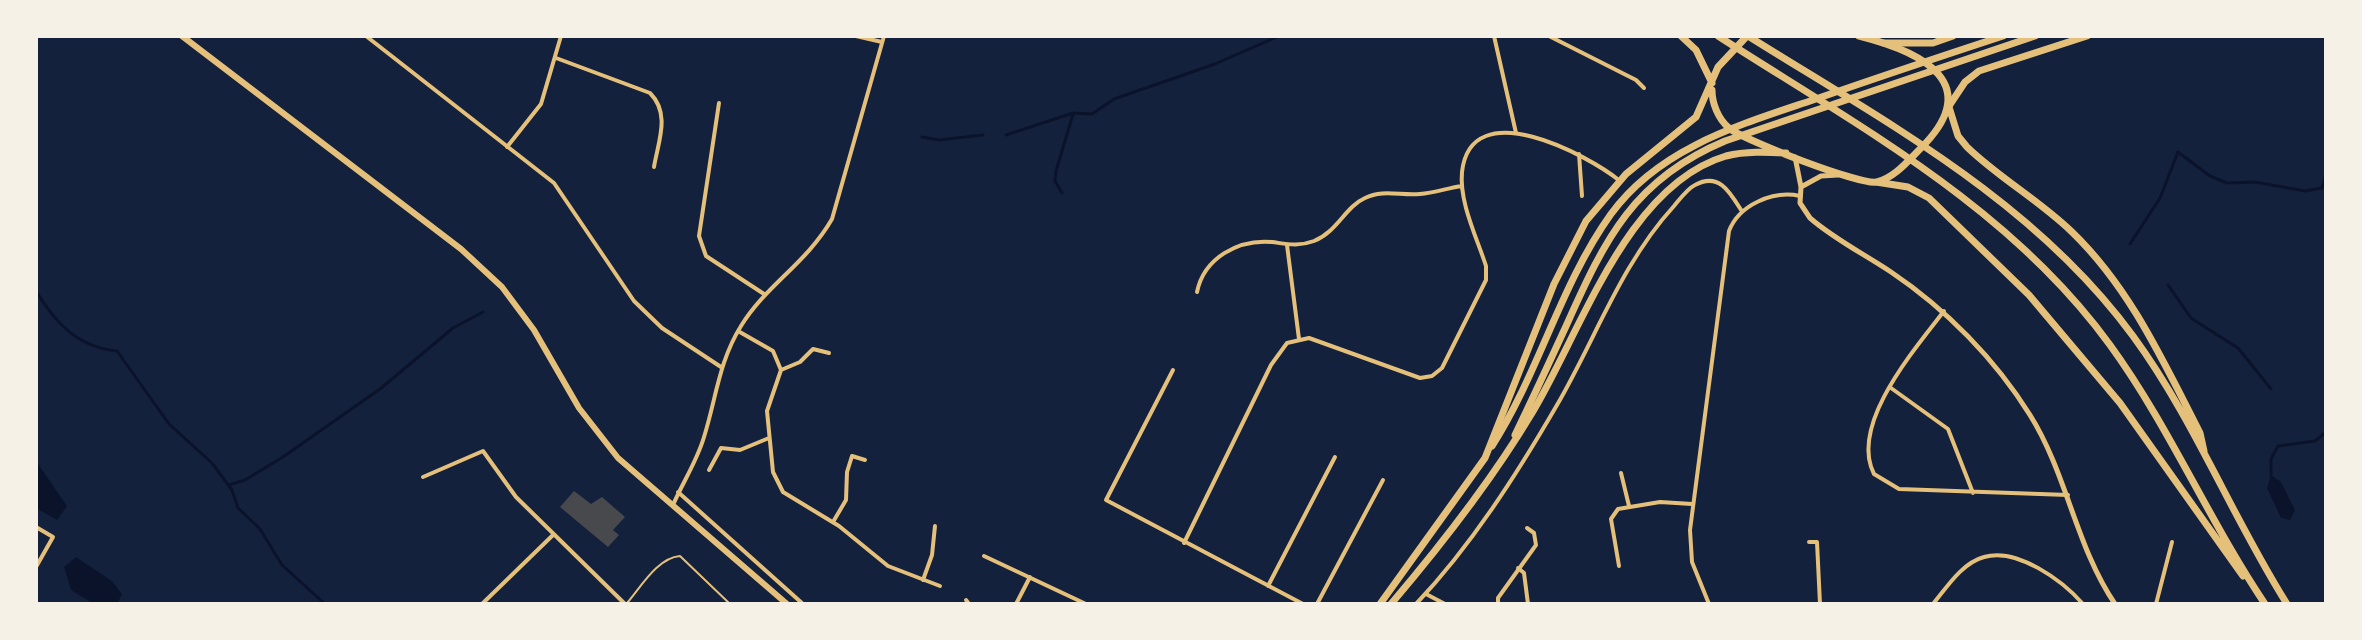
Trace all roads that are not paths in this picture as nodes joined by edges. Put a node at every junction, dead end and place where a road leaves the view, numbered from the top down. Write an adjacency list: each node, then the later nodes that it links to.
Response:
1 (182, 36): 63 (main road)
2 (366, 36): 24 (street)
3 (561, 36): 18 (street)
4 (856, 36): 16 (street)
5 (884, 36): 16 (street)
6 (1495, 36): 23 (street)
7 (1549, 36): 20 (street)
8 (1681, 36): 19 (main road)
9 (1718, 36): 103 (main road)
10 (1748, 36): 19 (main road); 54 (main road)
11 (1953, 36): 17 (main road)
12 (2003, 36): 52 (main road)
13 (2035, 36): 50 (main road)
14 (2087, 36): 22 (main road)
15 (1863, 37): 17 (main road)
16 (882, 42): 38 (street)
17 (1881, 43): 22 (main road)
18 (556, 58): 24 (street); 27 (street)
19 (1712, 83): 26 (main road); 29 (main road)
20 (1644, 88)
21 (719, 103): 38 (street)
22 (1949, 107): 30 (main road); 54 (main road)
23 (1516, 133): 25 (street); 31 (street)
24 (507, 147): 45 (street)
25 (1579, 154): 29 (street); 33 (street)
26 (1790, 154): 28 (main road); 32 (street); 50 (main road)
27 (654, 167)
28 (1839, 176): 30 (main road); 32 (street)
29 (1620, 181): 52 (main road)
30 (1876, 182): 103 (main road)
31 (1462, 186): 36 (street); 42 (street)
32 (1801, 187): 34 (street)
33 (1582, 196)
34 (1800, 196): 35 (street); 39 (street)
35 (1741, 210): 62 (street); 81 (street)
36 (1287, 245): 37 (street); 42 (street)
37 (1197, 292)
38 (764, 294): 40 (street)
39 (1944, 311): 48 (street); 61 (street)
40 (738, 331): 45 (street); 46 (street)
41 (813, 339): 43 (street)
42 (1299, 339): 72 (street)
43 (813, 349): 44 (street); 46 (street)
44 (829, 353)
45 (721, 367): 59 (street)
46 (781, 370): 49 (street)
47 (1173, 370): 72 (street)
48 (1891, 388): 60 (street); 60 (street)
49 (769, 438): 55 (street); 65 (street)
50 (1509, 448): 92 (main road)
51 (1335, 457): 80 (street)
52 (1485, 458): 91 (main road)
53 (865, 460): 65 (street)
54 (2206, 461): 104 (main road)
55 (709, 470)
56 (1621, 473): 64 (street)
57 (423, 477): 69 (street)
58 (1383, 480): 90 (street)
59 (678, 492): 63 (street); 86 (street)
60 (1973, 493): 61 (street)
61 (2068, 495): 101 (street)
62 (1692, 504): 64 (street); 97 (street)
63 (673, 505): 85 (main road)
64 (1629, 506): 74 (street)
65 (833, 522): 78 (street)
66 (935, 526): 78 (street)
67 (36, 527): 75 (street)
68 (1527, 528): 76 (street)
69 (553, 535): 82 (street); 83 (street)
70 (1809, 542): 98 (street)
71 (2172, 542): 102 (street)
72 (1184, 543): 80 (street)
73 (984, 556): 77 (street)
74 (1619, 566)
75 (36, 567)
76 (1518, 568): 95 (street); 96 (street)
77 (1030, 577): 87 (street); 88 (street)
78 (923, 580): 79 (street)
79 (940, 586)
80 (1268, 586): 89 (street)
81 (1426, 594): 93 (street); 94 (street)
82 (482, 604)
83 (626, 604): 84 (lane)
84 (730, 604)
85 (787, 604)
86 (803, 604)
87 (1016, 604)
88 (1086, 604)
89 (1303, 604)
90 (1317, 604)
91 (1380, 604)
92 (1391, 604)
93 (1416, 604)
94 (1445, 604)
95 (1498, 604)
96 (1528, 604)
97 (1709, 604)
98 (1820, 604)
99 (1933, 604): 100 (street)
100 (2083, 604)
101 (2115, 604)
102 (2156, 604)
103 (2264, 604)
104 (2287, 604)

